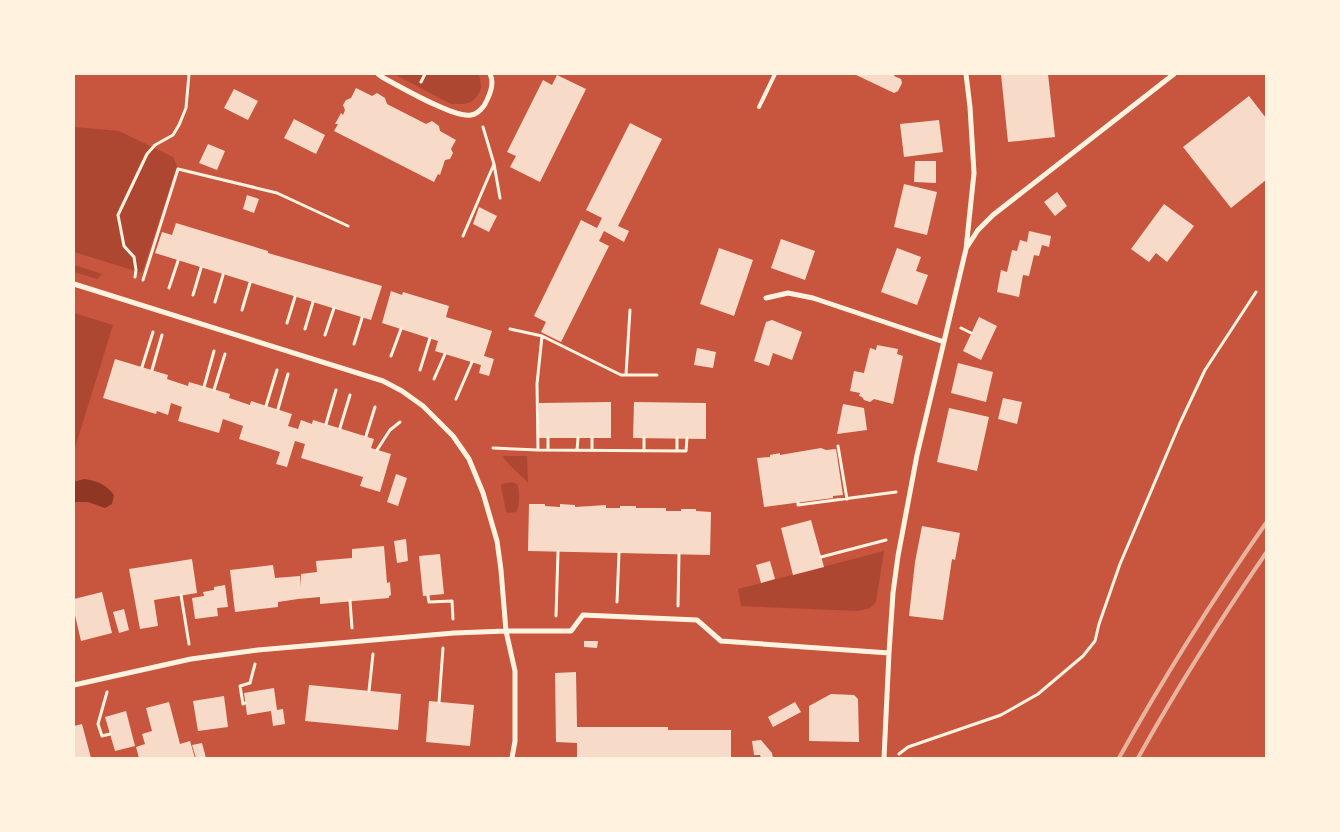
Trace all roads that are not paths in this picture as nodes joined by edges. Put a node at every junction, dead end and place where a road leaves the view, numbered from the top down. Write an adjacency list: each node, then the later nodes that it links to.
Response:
1 (378, 74): 2 (street)
2 (490, 74)
3 (775, 74): 6 (lane)
4 (966, 74): 7 (street)
5 (1174, 74): 7 (street)
6 (760, 107)
7 (966, 249): 10 (street)
8 (74, 284): 11 (street)
9 (766, 298): 10 (street)
10 (944, 342): 12 (street)
11 (506, 631): 12 (street); 13 (street); 14 (street)
12 (889, 653): 15 (street)
13 (74, 685)
14 (512, 758)
15 (884, 758)

